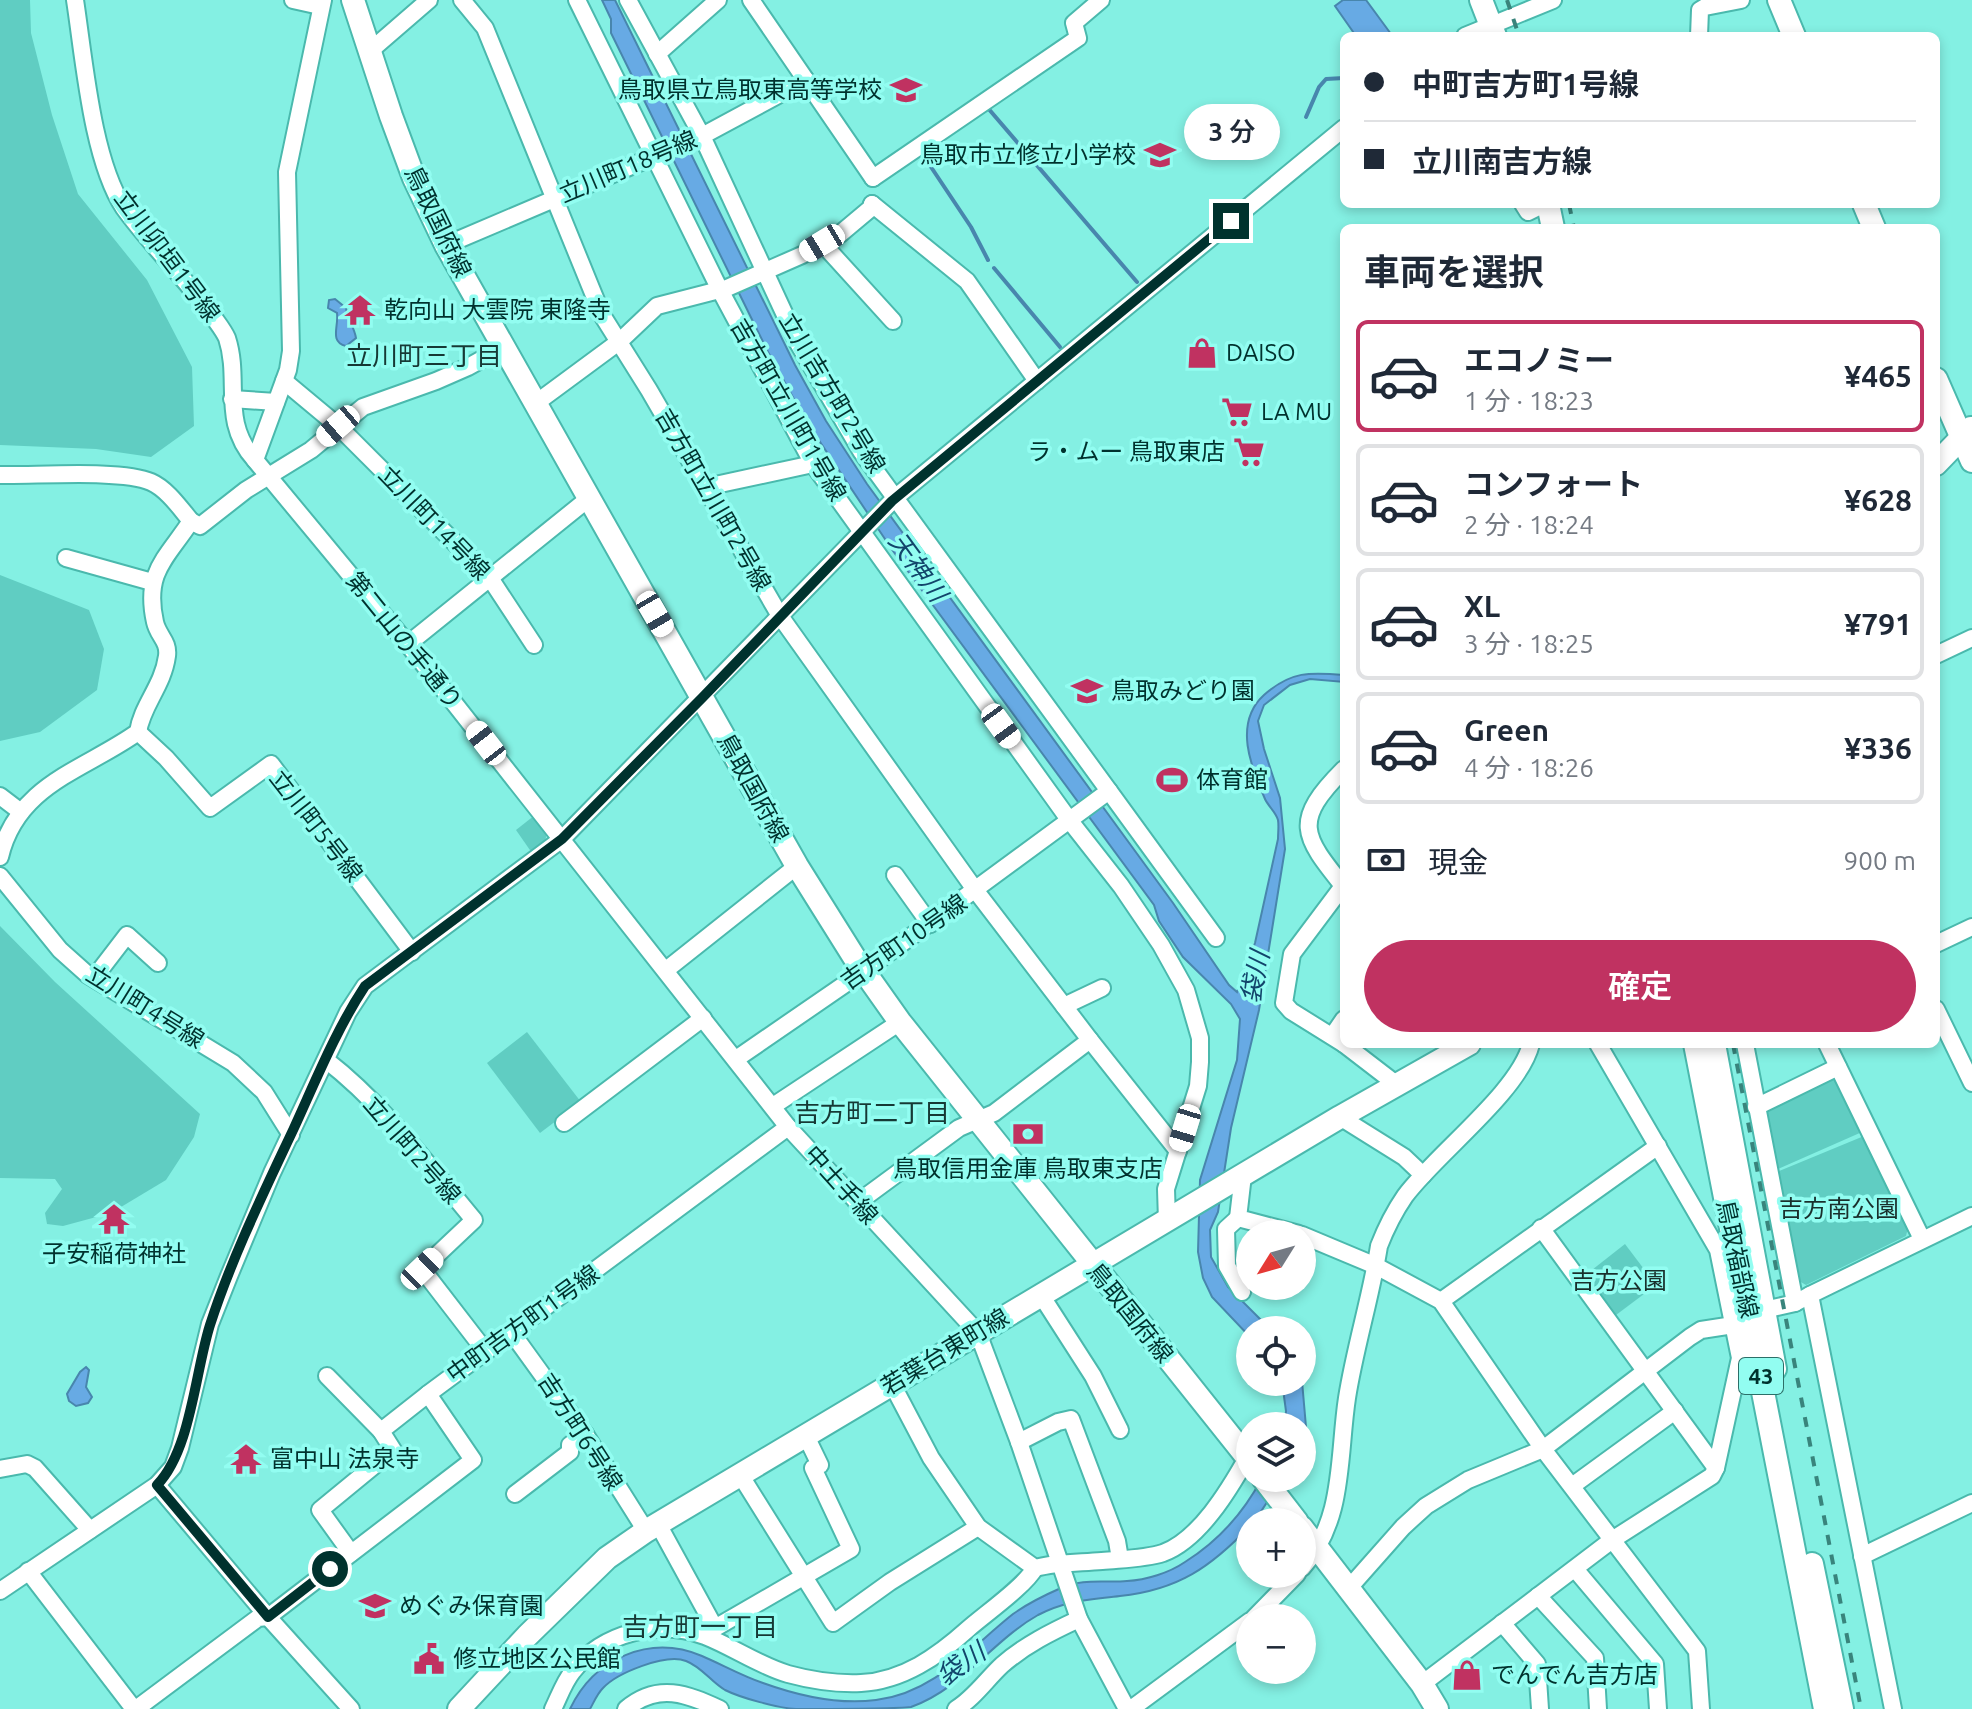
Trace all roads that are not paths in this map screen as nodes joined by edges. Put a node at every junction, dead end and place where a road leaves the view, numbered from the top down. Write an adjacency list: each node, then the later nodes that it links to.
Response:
1 (75, 0): 40 (street, 立川卯垣1号線)
2 (293, 0): 15 (street)
3 (353, 0): 19 (main road, 鳥取国府線)
4 (429, 0): 19 (street)
5 (462, 0): 28 (street, 吉方町立川町2号線)
6 (577, 0): 26 (street, 吉方町立川町1号線)
7 (628, 0): 20 (street, 立川吉方町2号線)
8 (718, 0): 20 (street)
9 (751, 0): 21 (street)
10 (1101, 0): 27 (street)
11 (1481, 0): 16 (main road)
12 (1553, 0): 16 (street)
13 (1741, 0): 17 (street)
14 (1779, 0): 18 (main road)
15 (321, 3): 37 (street)
16 (1493, 30)
17 (1699, 32)
18 (1792, 32)
19 (370, 51): 31 (main road, 鳥取国府線)
20 (657, 54): 23 (street, 立川吉方町2号線)
21 (806, 80): 23 (street, 立川町18号線); 27 (street)
22 (1340, 131): 24 (street)
23 (699, 137): 26 (street, 立川町18号線); 32 (street, 立川吉方町2号線)
24 (1319, 147): 25 (street); 38 (street)
25 (1340, 147)
26 (657, 155): 28 (street, 立川町18号線); 33 (street, 吉方町立川町1号線)
27 (873, 178): 29 (street)
28 (554, 198): 31 (street, 立川町18号線); 35 (street, 吉方町立川町2号線)
29 (872, 204): 30 (street); 38 (street)
30 (822, 243): 32 (street); 34 (street)
31 (446, 245): 36 (main road, 鳥取国府線)
32 (761, 272): 33 (street); 53 (street, 立川吉方町2号線)
33 (723, 289): 35 (street); 48 (street, 吉方町立川町1号線)
34 (893, 321)
35 (620, 341): 42 (street); 51 (street, 吉方町立川町2号線)
36 (504, 347): 42 (main road, 鳥取国府線); 43 (street)
37 (284, 381): 41 (street); 43 (street, 立川町14号線)
38 (1037, 381): 53 (street)
39 (1940, 386): 44 (main road)
40 (232, 399): 41 (street); 45 (street, 立川卯垣1号線)
41 (276, 402): 45 (street)
42 (536, 403): 52 (main road, 鳥取国府線)
43 (338, 426): 50 (street); 57 (street, 立川町14号線)
44 (1967, 432): 46 (main road); 47 (main road)
45 (255, 460): 50 (street, 第二山の手通り)
46 (1940, 460)
47 (1972, 461)
48 (813, 464): 51 (street); 55 (street, 吉方町立川町1号線)
49 (0, 475): 54 (street)
50 (268, 477): 54 (street); 61 (street, 第二山の手通り)
51 (706, 487): 59 (street, 吉方町立川町2号線)
52 (588, 499): 57 (street); 64 (main road, 鳥取国府線)
53 (894, 499): 55 (street); 67 (street, 立川吉方町2号線)
54 (191, 521): 58 (street)
55 (863, 530): 59 (street); 70 (street, 吉方町立川町1号線)
56 (66, 558): 58 (street)
57 (490, 578): 61 (street); 62 (street, 立川町14号線)
58 (152, 582): 65 (street)
59 (780, 616): 64 (street); 77 (street, 吉方町立川町2号線)
60 (1972, 638): 63 (street)
61 (408, 644): 71 (street, 第二山の手通り)
62 (534, 645)
63 (1940, 653)
64 (702, 698): 71 (street); 73 (main road, 鳥取国府線)
65 (138, 732): 69 (street); 83 (street, 立川町5号線)
66 (1340, 774): 76 (street)
67 (1107, 793): 70 (street, 吉方町10号線); 81 (street, 立川吉方町2号線)
68 (0, 796): 69 (street)
69 (21, 812): 72 (street)
70 (1072, 819): 77 (street, 吉方町10号線); 115 (street, 吉方町立川町1号線)
71 (562, 839): 83 (street); 85 (street, 中土手線)
72 (0, 857)
73 (797, 866): 85 (street); 86 (main road, 鳥取国府線)
74 (895, 875): 79 (street)
75 (0, 876): 87 (street, 立川町4号線)
76 (1340, 882)
77 (976, 891): 79 (street, 吉方町10号線); 89 (street, 吉方町立川町2号線)
78 (1340, 892): 94 (street)
79 (930, 924): 86 (street, 吉方町10号線)
80 (1972, 927): 82 (street)
81 (1216, 938)
82 (1940, 942)
83 (412, 952): 103 (street)
84 (158, 963): 87 (street)
85 (666, 970): 91 (street, 中土手線)
86 (864, 971): 92 (main road, 鳥取国府線); 102 (street, 吉方町10号線)
87 (94, 978): 113 (street, 立川町4号線)
88 (1102, 988): 89 (street)
89 (1064, 1006): 93 (street, 吉方町立川町2号線)
90 (1940, 1017): 105 (street)
91 (703, 1018): 102 (street, 中土手線); 111 (street)
92 (900, 1022): 107 (street); 110 (main road, 鳥取国府線)
93 (1090, 1040): 110 (street); 115 (street, 吉方町立川町2号線)
94 (1340, 1041)
95 (1349, 1048): 106 (street)
96 (1462, 1048): 106 (main road, 若葉台東町線)
97 (1529, 1048): 116 (street)
98 (1600, 1048): 114 (street)
99 (1711, 1048): 132 (main road, 鳥取福部線 / 43)
100 (1746, 1048): 108 (street)
101 (1829, 1048): 104 (street)
102 (736, 1059): 107 (street, 中土手線)
103 (326, 1060): 113 (street); 135 (street, 立川町2号線)
104 (1838, 1067): 108 (street); 124 (street)
105 (1972, 1083)
106 (1396, 1084): 109 (main road, 若葉台東町線)
107 (773, 1106): 112 (street, 中土手線)
108 (1756, 1107): 130 (street)
109 (1340, 1117): 116 (street); 117 (main road, 若葉台東町線)
110 (976, 1120): 118 (street); 126 (main road, 鳥取国府線)
111 (564, 1123)
112 (788, 1127): 118 (street, 中土手線); 133 (street, 中町吉方町1号線)
113 (291, 1135): 152 (street)
114 (1658, 1146): 123 (street); 132 (street)
115 (1178, 1151): 120 (street, 吉方町立川町1号線)
116 (1423, 1175): 127 (street)
117 (1238, 1178): 120 (main road, 若葉台東町線); 121 (street)
118 (857, 1203): 134 (street, 中土手線)
119 (1972, 1216): 124 (street)
120 (1171, 1218): 126 (main road, 若葉台東町線)
121 (1238, 1218): 122 (street); 128 (street)
122 (1246, 1220)
123 (1541, 1228): 131 (street); 136 (street)
124 (1922, 1239): 130 (street)
125 (1316, 1241): 127 (street)
126 (1092, 1265): 129 (main road, 若葉台東町線); 146 (main road, 鳥取国府線)
127 (1376, 1266): 131 (street); 161 (street)
128 (1236, 1282)
129 (1041, 1295): 134 (main road, 若葉台東町線); 141 (street)
130 (1803, 1299): 132 (street); 164 (street)
131 (1441, 1301): 147 (street)
132 (1748, 1317): 136 (street); 148 (street); 195 (main road, 鳥取福部線 / 43); 196 (main road, 鳥取福部線 / 43)
133 (512, 1333): 135 (street, 中町吉方町1号線); 143 (street, 吉方町6号線)
134 (978, 1333): 138 (main road, 若葉台東町線); 145 (street, 中土手線)
135 (486, 1352): 139 (street, 中町吉方町1号線)
136 (1645, 1371): 140 (street); 147 (street)
137 (327, 1376): 142 (street)
138 (892, 1384): 144 (main road, 若葉台東町線); 156 (street)
139 (428, 1394): 142 (street); 163 (street, 中町吉方町1号線)
140 (1675, 1411): 148 (street); 153 (street)
141 (1120, 1430)
142 (381, 1431): 163 (street)
143 (585, 1434): 154 (street); 157 (street, 吉方町6号線)
144 (806, 1436): 150 (main road, 若葉台東町線); 170 (street)
145 (1019, 1442): 165 (street); 166 (street, 中土手線)
146 (1236, 1444)
147 (1543, 1449): 153 (street); 172 (street)
148 (1716, 1468): 159 (street)
149 (0, 1469): 158 (street)
150 (741, 1476): 157 (main road, 若葉台東町線); 170 (street)
151 (1236, 1478): 165 (street)
152 (157, 1485): 158 (street); 177 (street)
153 (1572, 1486): 159 (street)
154 (515, 1494)
155 (1972, 1503): 164 (street)
156 (978, 1527): 167 (street); 170 (street)
157 (652, 1528): 179 (street, 吉方町6号線); 184 (main road, 若葉台東町線)
158 (90, 1530): 169 (street)
159 (1612, 1540): 168 (street); 194 (street)
160 (1316, 1546): 161 (main road)
161 (1318, 1549): 162 (street); 172 (main road)
162 (1316, 1551)
163 (351, 1553): 177 (street, 中町吉方町1号線)
164 (1862, 1556): 197 (street)
165 (1120, 1559): 166 (street)
166 (1061, 1564): 167 (street); 176 (street, 中土手線)
167 (1035, 1568): 179 (street)
168 (1575, 1569): 174 (street); 193 (street)
169 (28, 1571): 173 (street); 182 (street)
170 (805, 1576): 179 (street)
171 (1283, 1588): 175 (street)
172 (1349, 1588): 181 (main road)
173 (0, 1591)
174 (1538, 1596): 178 (street); 192 (street)
175 (1268, 1604)
176 (1078, 1616): 188 (street); 189 (street, 中土手線)
177 (268, 1617): 182 (street, 中町吉方町1号線); 183 (street)
178 (1502, 1623): 181 (street); 191 (street)
179 (710, 1632): 185 (street)
180 (1236, 1632): 189 (street)
181 (1422, 1684): 190 (main road)
182 (135, 1709)
183 (351, 1709)
184 (459, 1709)
185 (553, 1709)
186 (626, 1709): 187 (street)
187 (720, 1709)
188 (956, 1709)
189 (1129, 1709)
190 (1437, 1709)
191 (1540, 1709)
192 (1598, 1709)
193 (1658, 1709)
194 (1701, 1709)
195 (1825, 1709)
196 (1842, 1709)
197 (1893, 1709)

